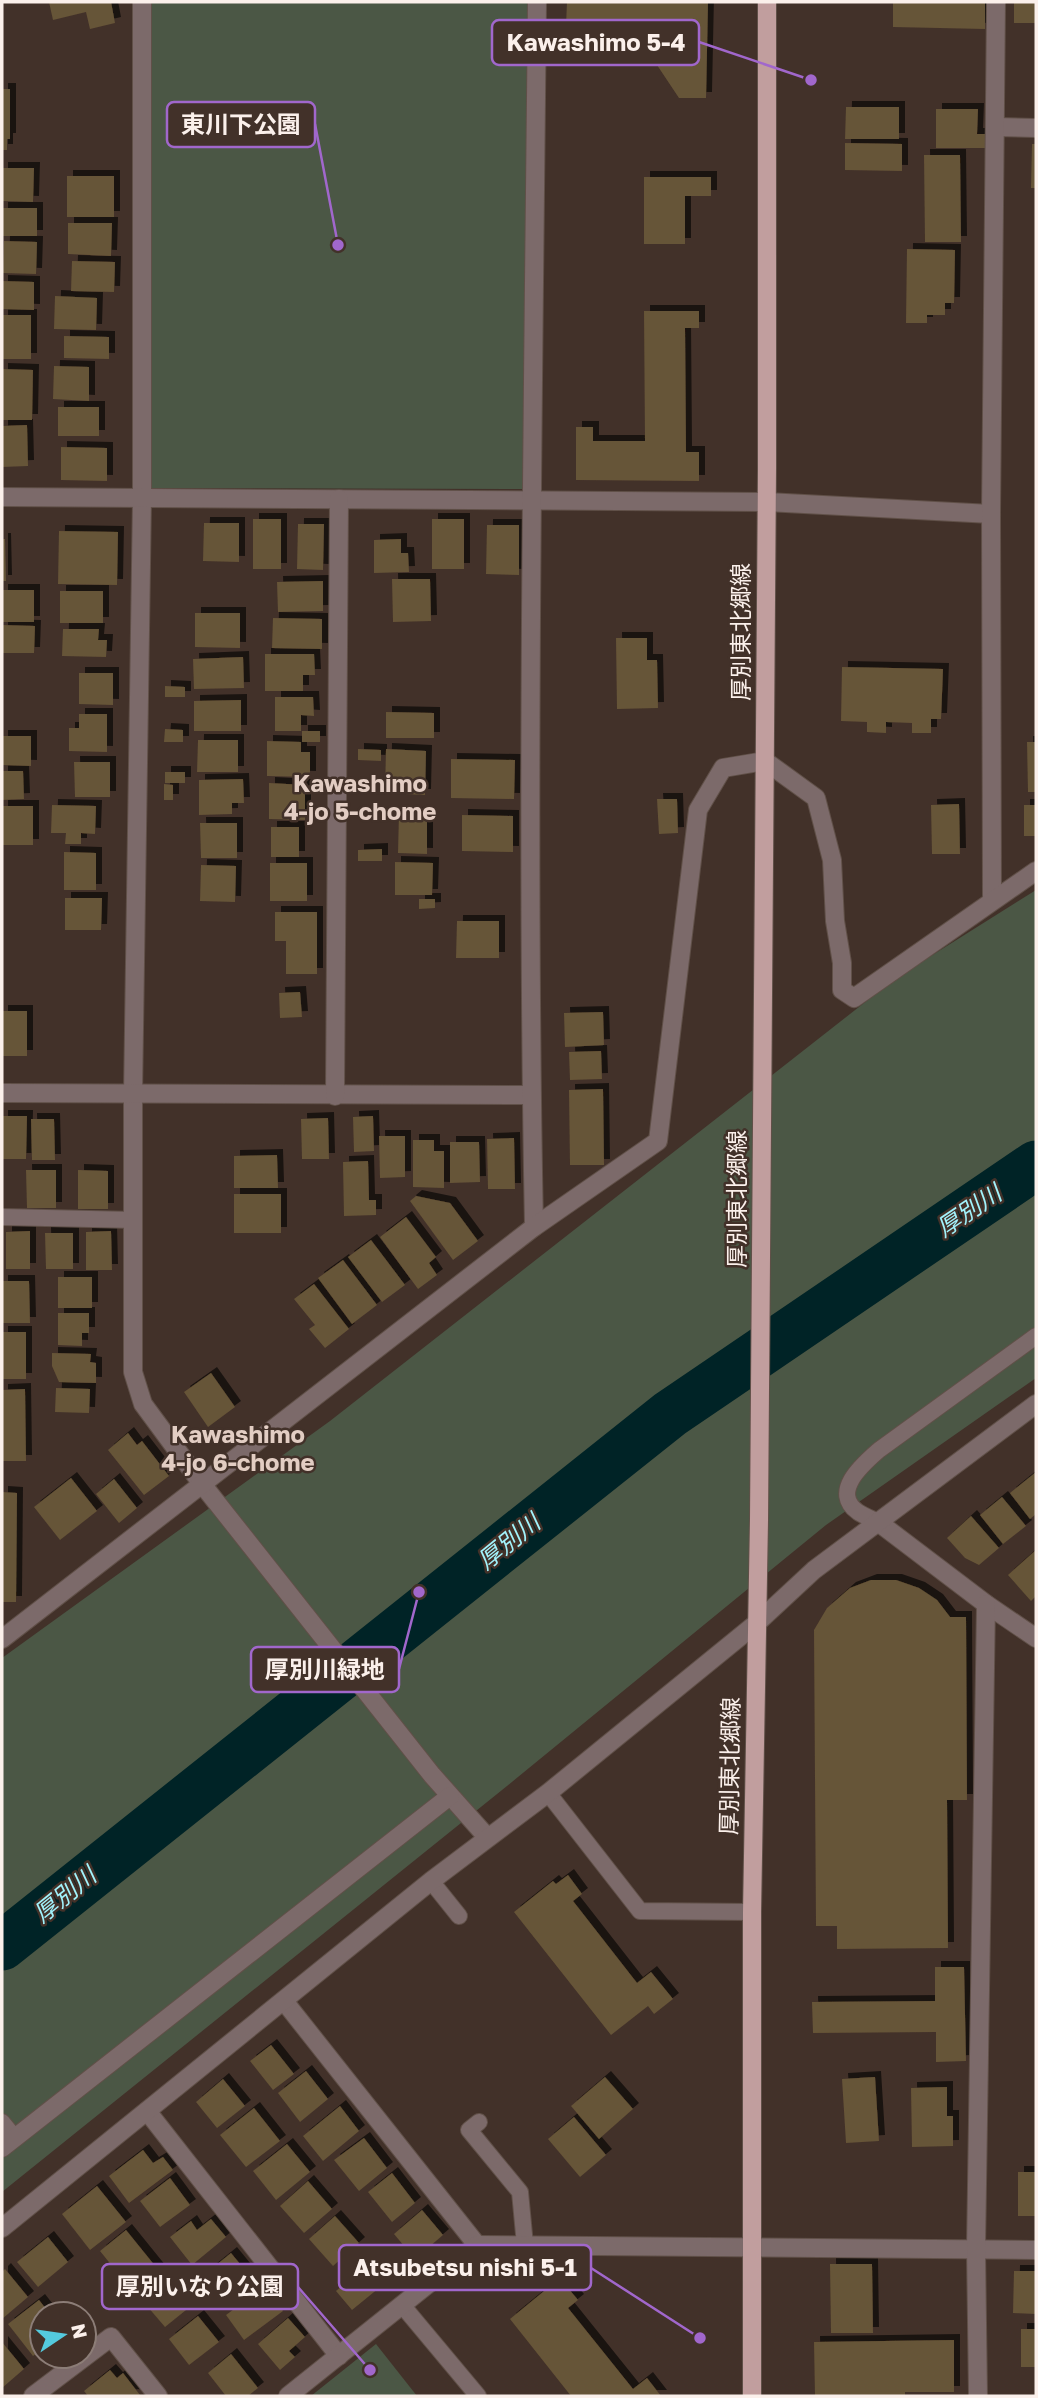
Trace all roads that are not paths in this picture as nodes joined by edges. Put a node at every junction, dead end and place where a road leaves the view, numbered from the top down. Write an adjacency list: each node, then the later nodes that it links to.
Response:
1 (142, 2): 8 (street)
2 (537, 2): 10 (street)
3 (767, 2): 11 (main road, 厚別東北郷線)
4 (996, 2): 5 (street)
5 (996, 128): 6 (street); 12 (street)
6 (1036, 128)
7 (2, 497): 8 (street)
8 (142, 498): 9 (street); 17 (street)
9 (339, 499): 10 (street); 18 (street)
10 (532, 500): 11 (street); 19 (street)
11 (767, 502): 12 (street); 13 (main road, 厚別東北郷線)
12 (992, 514): 15 (street)
13 (765, 761): 15 (street); 22 (street); 28 (main road, 厚別東北郷線)
14 (1036, 871): 15 (street)
15 (992, 901)
16 (2, 1093): 17 (street)
17 (134, 1095): 18 (street); 21 (street)
18 (335, 1096): 19 (street)
19 (531, 1096): 22 (street)
20 (2, 1217): 21 (lane)
21 (134, 1220): 25 (street)
22 (534, 1227): 25 (street)
23 (1036, 1336): 26 (lane)
24 (1036, 1404): 26 (street)
25 (202, 1484): 30 (street); 32 (street)
26 (878, 1522): 27 (street); 28 (street)
27 (986, 1604): 29 (street); 45 (street)
28 (758, 1622): 31 (street); 35 (main road, 厚別東北郷線)
29 (1034, 1634)
30 (2, 1639)
31 (548, 1793): 33 (street); 35 (lane)
32 (450, 1796): 33 (street); 40 (street)
33 (487, 1837): 34 (street)
34 (431, 1881): 36 (lane); 37 (street)
35 (752, 1912): 44 (main road, 厚別東北郷線)
36 (459, 1916)
37 (284, 2001): 38 (street); 42 (street)
38 (148, 2111): 41 (street); 48 (street)
39 (479, 2122): 43 (lane)
40 (6, 2134)
41 (2, 2228)
42 (477, 2245): 43 (street); 47 (street)
43 (525, 2245): 44 (street)
44 (751, 2246): 45 (street); 53 (main road, 厚別東北郷線)
45 (976, 2249): 46 (street); 54 (street)
46 (1036, 2250)
47 (402, 2305): 48 (street); 52 (lane)
48 (339, 2356): 51 (street)
49 (33, 2396): 50 (street)
50 (158, 2396)
51 (288, 2396)
52 (478, 2396)
53 (752, 2396)
54 (978, 2396)

